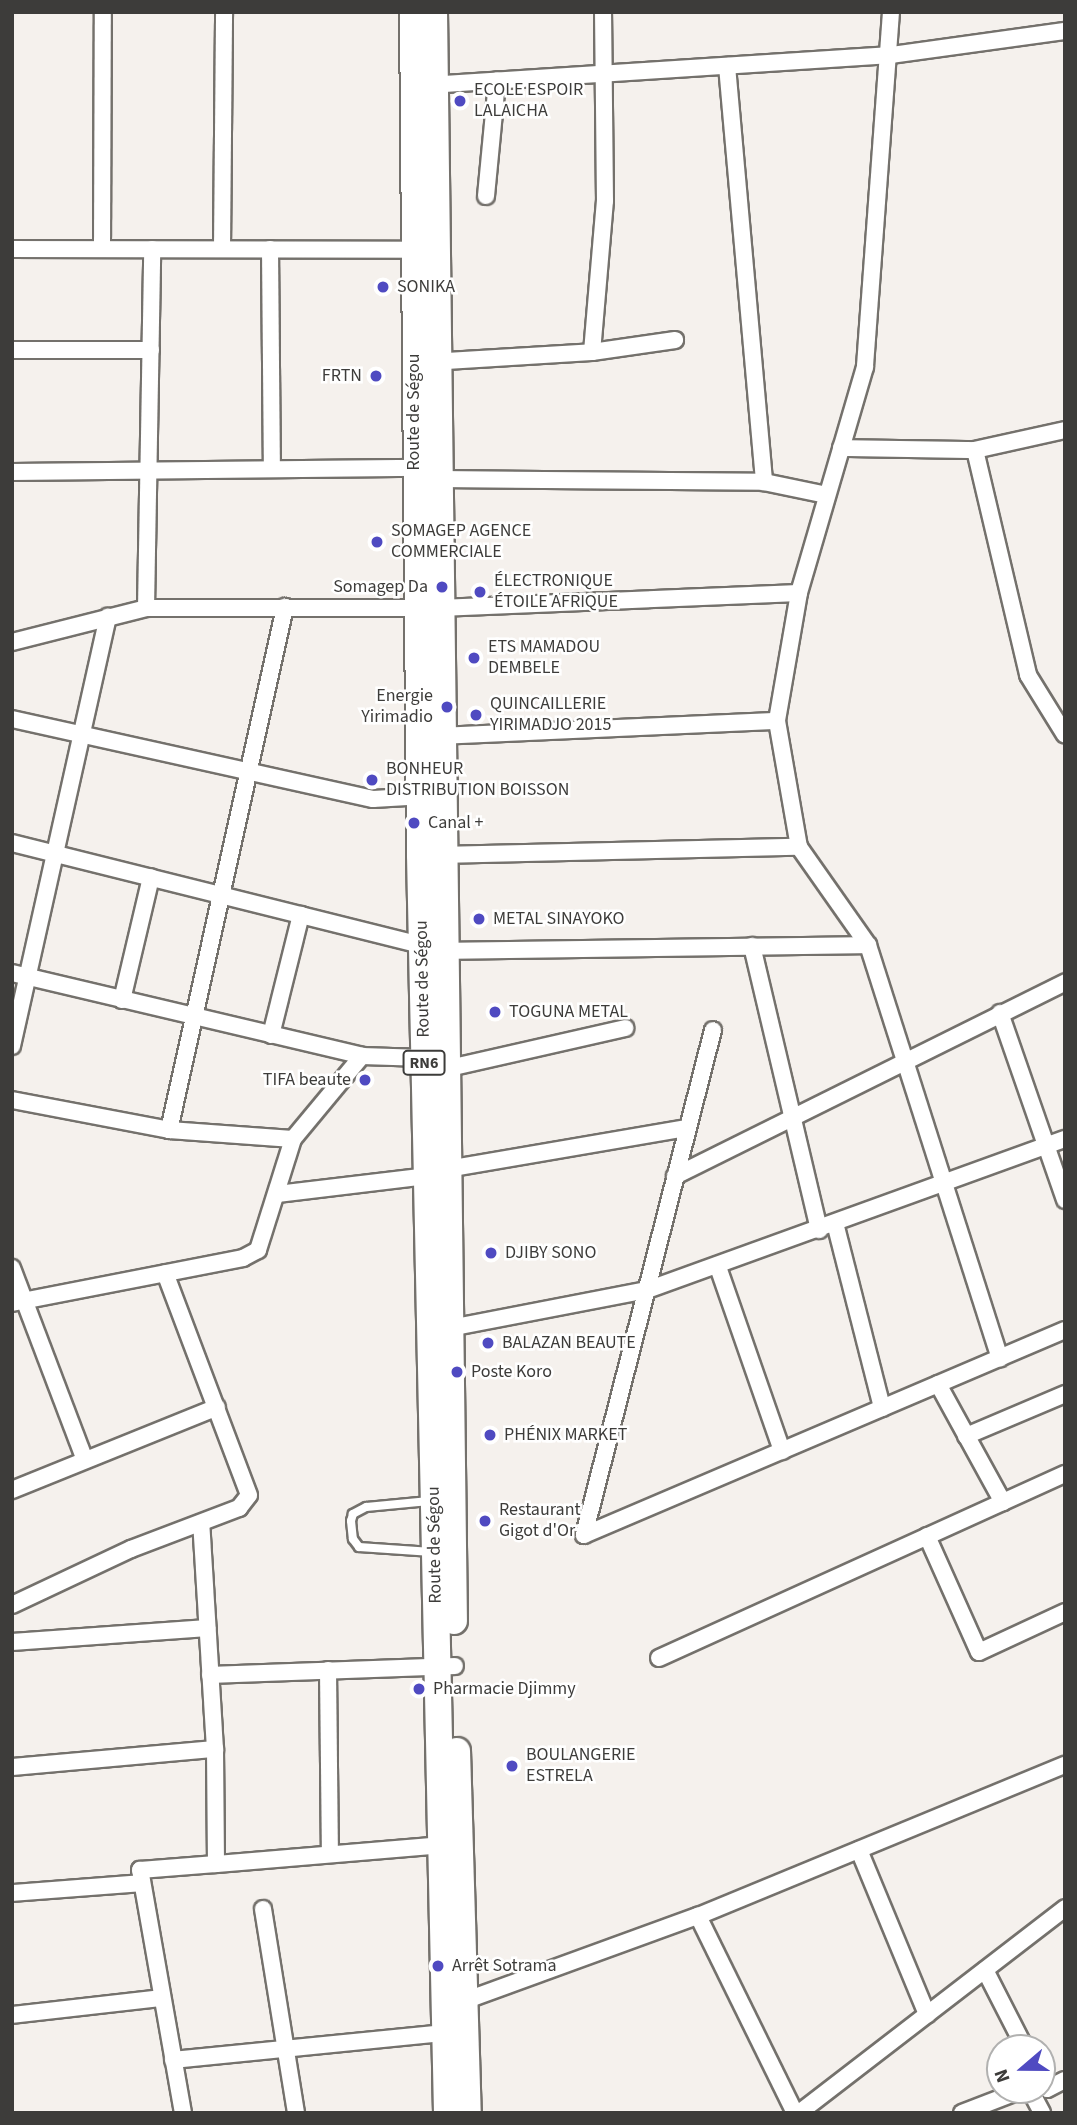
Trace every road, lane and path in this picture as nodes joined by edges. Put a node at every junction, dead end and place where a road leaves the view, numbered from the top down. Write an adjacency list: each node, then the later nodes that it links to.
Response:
1 (103, 12): 15 (street)
2 (224, 12): 17 (street)
3 (413, 12): 12 (highway, Route de Ségou / RN6)
4 (434, 12): 12 (highway, Route de Ségou / RN6)
5 (603, 12): 10 (street)
6 (891, 12): 8 (street)
7 (1065, 31): 8 (street)
8 (891, 55): 9 (street); 26 (street)
9 (727, 66): 10 (street); 32 (street)
10 (604, 74): 11 (street); 23 (street)
11 (497, 81): 12 (street); 13 (street)
12 (424, 85): 19 (highway, Route de Ségou / RN6)
13 (486, 196)
14 (12, 249): 15 (street)
15 (102, 249): 16 (street)
16 (152, 249): 17 (street); 22 (street)
17 (222, 249): 18 (street)
18 (270, 249): 19 (street); 28 (street)
19 (425, 250): 24 (highway, Route de Ségou / RN6)
20 (675, 340): 23 (street)
21 (12, 350): 22 (street)
22 (150, 350): 29 (street)
23 (592, 352): 24 (street)
24 (426, 362): 31 (highway, Route de Ségou / RN6)
25 (1065, 430): 27 (street)
26 (841, 448): 27 (street); 33 (street)
27 (975, 450): 43 (street)
28 (272, 469): 29 (street); 31 (street)
29 (149, 471): 30 (street); 35 (street)
30 (12, 472)
31 (431, 472): 32 (street); 37 (highway, Route de Ségou / RN6)
32 (764, 482): 33 (street)
33 (827, 495): 34 (street)
34 (799, 593): 37 (street); 41 (street)
35 (146, 607): 36 (street); 38 (street)
36 (285, 607): 37 (street); 45 (street)
37 (428, 608): 44 (highway, Route de Ségou / RN6); 46 (highway, Route de Ségou / RN6)
38 (108, 617): 39 (street); 42 (street)
39 (12, 642)
40 (12, 719): 42 (street)
41 (777, 721): 44 (street); 48 (street)
42 (81, 735): 45 (street); 49 (street)
43 (1065, 735)
44 (441, 736): 46 (highway, Route de Ségou / RN6)
45 (248, 772): 46 (street); 52 (street)
46 (430, 796): 50 (highway, Route de Ségou / RN6)
47 (12, 843): 49 (street)
48 (799, 847): 50 (street); 54 (street)
49 (55, 852): 51 (street); 57 (street)
50 (431, 855): 56 (highway, Route de Ségou / RN6)
51 (150, 877): 52 (street); 59 (street)
52 (221, 895): 53 (street); 61 (street)
53 (301, 915): 56 (street); 64 (street)
54 (868, 945): 55 (street); 67 (street)
55 (752, 946): 56 (street); 70 (street)
56 (433, 948): 68 (highway, Route de Ségou / RN6)
57 (20, 975): 59 (street); 65 (street)
58 (1065, 982): 60 (street)
59 (122, 1000): 61 (street)
60 (1000, 1013): 67 (street); 75 (street)
61 (194, 1017): 64 (street); 72 (street)
62 (625, 1028): 68 (street)
63 (713, 1030): 71 (street)
64 (271, 1035): 66 (street)
65 (12, 1046)
66 (362, 1056): 68 (street); 73 (street)
67 (904, 1060): 70 (street); 78 (street)
68 (435, 1063): 76 (highway, Route de Ségou / RN6)
69 (12, 1100): 72 (street)
70 (791, 1121): 77 (street); 82 (street)
71 (687, 1128): 76 (street); 77 (street)
72 (169, 1130): 73 (street)
73 (293, 1139): 79 (street)
74 (1065, 1139): 75 (street)
75 (1048, 1145): 78 (street); 80 (street)
76 (437, 1173): 79 (street); 88 (highway, Route de Ségou / RN6); 100 (highway, Route de Ségou / RN6)
77 (675, 1177): 86 (street)
78 (944, 1184): 81 (street); 90 (street)
79 (277, 1194): 85 (street)
80 (1065, 1200)
81 (835, 1223): 82 (street); 94 (street)
82 (819, 1230): 83 (street)
83 (718, 1267): 86 (street); 96 (street)
84 (12, 1268): 87 (street)
85 (165, 1273): 87 (street); 93 (street)
86 (647, 1290): 88 (street); 96 (street)
87 (17, 1302): 97 (street)
88 (450, 1328): 110 (highway, Route de Ségou / RN6)
89 (1065, 1330): 90 (street)
90 (1000, 1358): 91 (street)
91 (938, 1384): 94 (street); 95 (street)
92 (1065, 1394): 95 (street)
93 (217, 1407): 97 (street); 102 (street)
94 (882, 1408): 96 (street)
95 (966, 1436): 101 (street)
96 (782, 1451)
97 (85, 1460): 99 (street)
98 (1065, 1474): 101 (street)
99 (12, 1490)
100 (434, 1500): 104 (highway, Route de Ségou / RN6); 104 (lane)
101 (1003, 1502): 103 (street)
102 (201, 1523): 105 (street); 107 (street)
103 (927, 1536): 106 (street); 109 (street)
104 (435, 1552): 110 (highway, Route de Ségou / RN6)
105 (12, 1605)
106 (1065, 1612)
107 (207, 1628): 108 (street); 112 (street)
108 (12, 1643)
109 (659, 1658)
110 (446, 1666): 111 (street); 116 (highway, Route de Ségou / RN6); 127 (highway, Route de Ségou / RN6)
111 (328, 1670): 112 (street); 118 (street)
112 (210, 1675): 113 (street)
113 (215, 1749): 114 (street); 119 (street)
114 (12, 1767)
115 (1064, 1767): 117 (street)
116 (441, 1845): 118 (street); 130 (highway, Route de Ségou / RN6)
117 (859, 1850): 124 (street); 128 (street)
118 (330, 1854): 119 (street)
119 (216, 1864): 120 (street)
120 (142, 1883): 121 (street); 126 (street)
121 (12, 1893)
122 (1065, 1908): 125 (street)
123 (263, 1909): 132 (street)
124 (698, 1916): 127 (street); 139 (street)
125 (985, 1970): 128 (street); 131 (street)
126 (161, 1998): 129 (street); 133 (street)
127 (464, 2001): 138 (highway, Route de Ségou / RN6)
128 (927, 2014): 139 (street)
129 (12, 2015)
130 (445, 2033): 132 (street); 137 (highway, Route de Ségou / RN6)
131 (1018, 2034)
132 (286, 2049): 133 (street); 136 (street)
133 (173, 2060): 135 (street)
134 (986, 2104): 140 (street)
135 (183, 2113)
136 (296, 2113)
137 (447, 2113)
138 (468, 2113)
139 (797, 2113)
140 (962, 2113)

